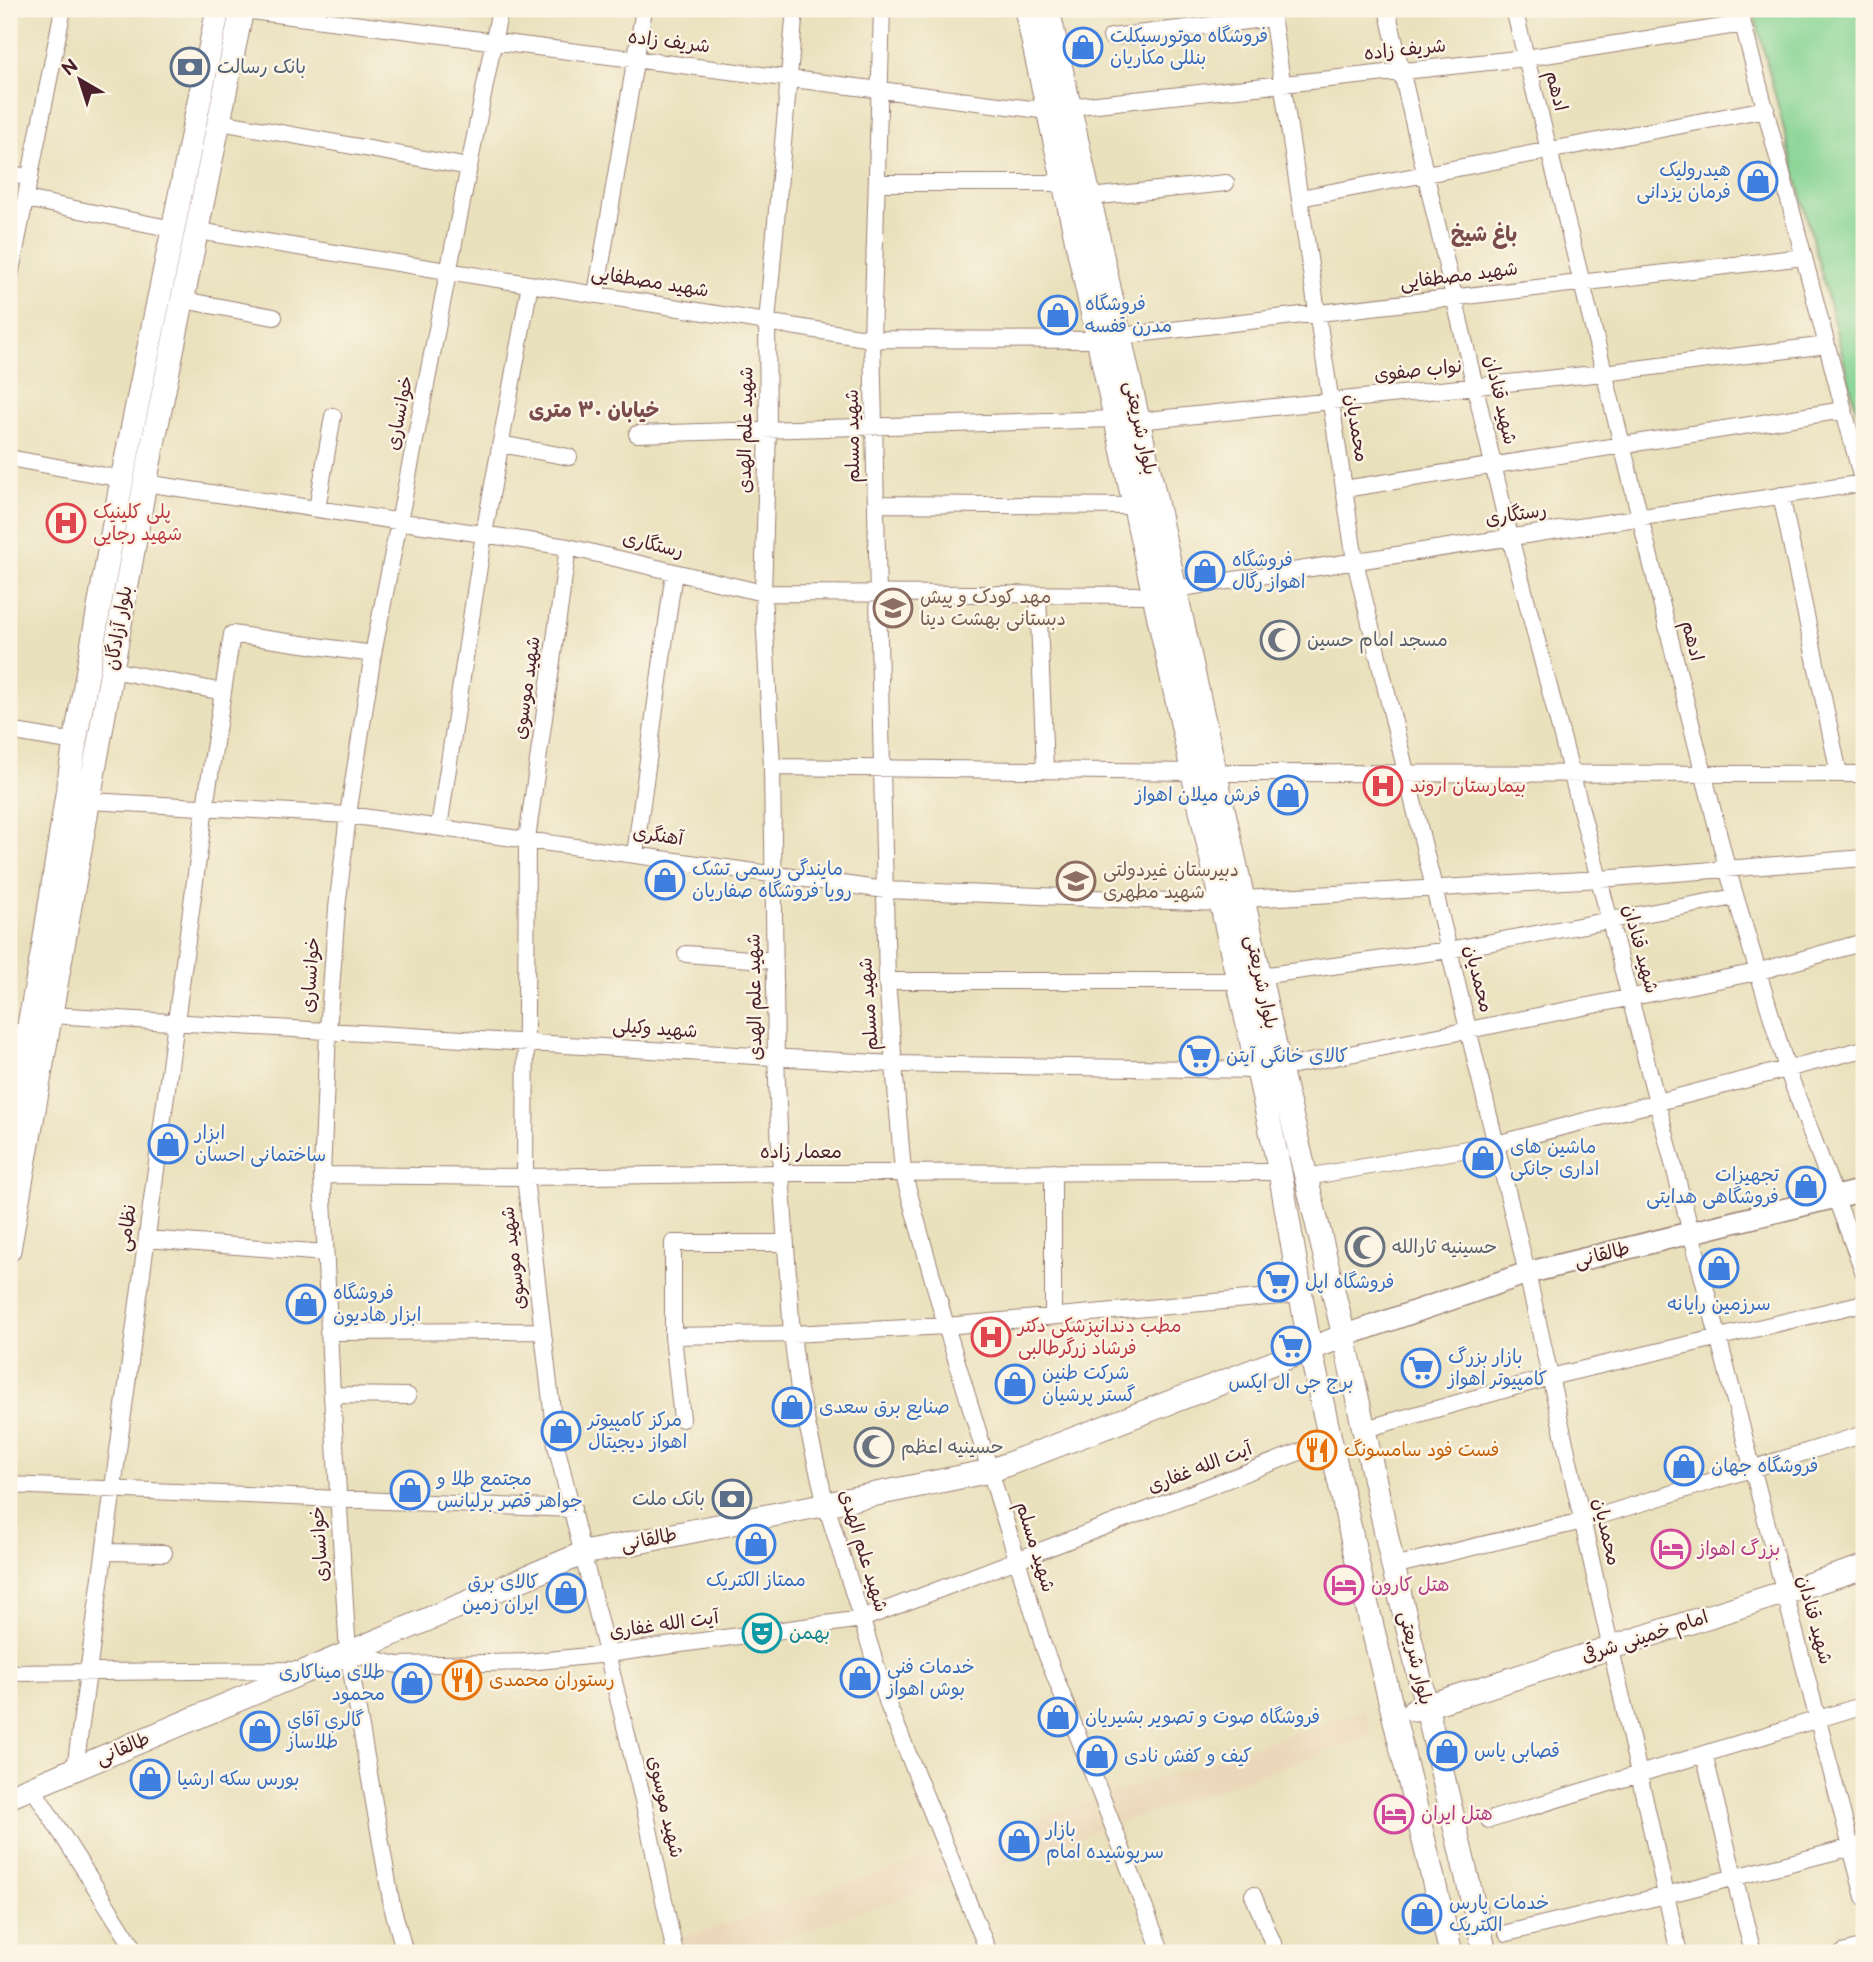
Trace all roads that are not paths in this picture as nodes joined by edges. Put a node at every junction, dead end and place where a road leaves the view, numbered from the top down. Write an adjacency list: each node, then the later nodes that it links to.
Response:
1 (63, 9): 31 (street)
2 (218, 9): 27 (main road, بلوار آزادگان)
3 (242, 9): 15 (street, شریف زاده); 24 (main road, بلوار آزادگان)
4 (500, 9): 15 (street, خوانساری)
5 (644, 9): 17 (street)
6 (794, 9): 19 (street, شهید علم الهدی)
7 (882, 9): 21 (street, شهید مسلم)
8 (1026, 9): 22 (main road, بلوار شریعتی)
9 (1048, 9): 22 (main road, بلوار شریعتی)
10 (1387, 9): 18 (street, شهید قنادان)
11 (1514, 9): 16 (street, ادهم)
12 (1272, 13): 14 (street); 20 (street, محمدیان)
13 (1742, 16): 16 (street, شریف زاده); 23 (street)
14 (1111, 37)
15 (494, 41): 17 (street, شریف زاده); 26 (street, خوانساری)
16 (1526, 58): 18 (street, شریف زاده); 25 (street, ادهم)
17 (635, 59): 19 (street, شریف زاده); 45 (street)
18 (1401, 72): 20 (street, شریف زاده); 30 (street, شهید قنادان)
19 (789, 78): 21 (street, شریف زاده); 50 (street, شهید علم الهدی)
20 (1282, 84): 22 (street, شریف زاده); 36 (street, محمدیان)
21 (880, 90): 22 (street, شریف زاده); 32 (street, شهید مسلم)
22 (1059, 109): 33 (main road, بلوار شریعتی); 35 (main road, بلوار شریعتی)
23 (1766, 109): 25 (street); 40 (street)
24 (220, 122): 26 (street); 29 (main road, بلوار آزادگان)
25 (1549, 150): 30 (street); 43 (street, ادهم)
26 (469, 167): 41 (street, خوانساری)
27 (186, 169): 29 (main road); 38 (main road, بلوار آزادگان)
28 (9, 173): 31 (street)
29 (210, 173): 39 (main road, بلوار آزادگان)
30 (1425, 174): 36 (street); 46 (street, شهید قنادان)
31 (30, 178): 37 (street)
32 (877, 183): 33 (street); 52 (street, شهید مسلم)
33 (1064, 183): 51 (main road, بلوار شریعتی)
34 (1226, 183): 35 (street)
35 (1090, 197): 51 (main road, بلوار شریعتی)
36 (1300, 198): 48 (street, محمدیان)
37 (26, 199): 38 (street); 42 (street)
38 (173, 229): 68 (main road, بلوار آزادگان)
39 (198, 231): 41 (street, شهید مصطفایی); 47 (main road, بلوار آزادگان)
40 (1804, 257): 43 (street, شهید مصطفایی); 53 (street)
41 (449, 271): 44 (street, شهید مصطفایی); 77 (street, خوانساری)
42 (9, 281)
43 (1582, 283): 46 (street, شهید مصطفایی); 54 (street, ادهم)
44 (530, 284): 45 (street, شهید مصطفایی); 63 (street)
45 (596, 295): 50 (street, شهید مصطفایی)
46 (1454, 297): 48 (street, شهید مصطفایی); 55 (street, شهید قنادان)
47 (183, 300): 49 (street); 69 (main road, بلوار آزادگان)
48 (1318, 313): 51 (street, شهید مصطفایی); 56 (street, محمدیان)
49 (274, 317)
50 (767, 322): 52 (street, شهید مصطفایی); 61 (street, شهید علم الهدی)
51 (1109, 338): 52 (street, شهید مصطفایی); 59 (main road, بلوار شریعتی)
52 (872, 339): 60 (street, شهید مسلم)
53 (1827, 345): 54 (street, نواب صفوی); 57 (street)
54 (1604, 373): 55 (street, نواب صفوی); 64 (street, ادهم)
55 (1475, 386): 56 (street, نواب صفوی); 67 (street, شهید قنادان)
56 (1331, 401): 59 (street, نواب صفوی); 71 (street, محمدیان)
57 (1844, 410): 64 (street); 70 (street)
58 (333, 416): 75 (street)
59 (1127, 420): 60 (street, نواب صفوی); 74 (main road, بلوار شریعتی); 83 (main road, بلوار شریعتی)
60 (874, 427): 61 (street, نواب صفوی); 73 (street, شهید مسلم)
61 (768, 430): 62 (street, نواب صفوی); 84 (street, شهید علم الهدی)
62 (637, 434)
63 (501, 444): 65 (street); 78 (street)
64 (1622, 445): 67 (street); 76 (street, ادهم)
65 (569, 457)
66 (9, 458): 68 (street)
67 (1493, 465): 71 (street); 79 (street, شهید قنادان)
68 (122, 479): 91 (main road, بلوار آزادگان)
69 (145, 484): 75 (street, رستگاری); 88 (main road, بلوار آزادگان)
70 (1864, 484): 72 (street, رستگاری)
71 (1344, 489): 81 (street, محمدیان)
72 (1781, 495): 76 (street, رستگاری); 99 (street)
73 (876, 504): 74 (street); 85 (street, شهید مسلم)
74 (1135, 506): 83 (main road, بلوار شریعتی)
75 (317, 509): 77 (street, رستگاری)
76 (1640, 517): 79 (street, رستگاری); 98 (street, ادهم)
77 (400, 522): 78 (street, رستگاری); 87 (street, خوانساری)
78 (484, 534): 80 (street, رستگاری); 104 (street)
79 (1510, 537): 81 (street, رستگاری); 97 (street, شهید قنادان)
80 (568, 547): 82 (street, رستگاری); 105 (street, شهید موسوی)
81 (1355, 561): 83 (street, رستگاری); 96 (street, محمدیان)
82 (674, 572): 84 (street, رستگاری); 106 (street)
83 (1165, 592): 86 (street, رستگاری); 95 (main road, بلوار شریعتی)
84 (763, 593): 85 (street, رستگاری); 92 (street, شهید علم الهدی)
85 (877, 594): 86 (street, رستگاری); 93 (street, شهید مسلم)
86 (1038, 595): 94 (street)
87 (373, 654): 89 (street, نظامی); 103 (street, خوانساری)
88 (112, 670): 89 (street); 101 (main road, بلوار آزادگان)
89 (223, 692): 102 (street, نظامی)
90 (9, 731): 91 (street)
91 (75, 742): 128 (main road, بلوار آزادگان)
92 (772, 767): 93 (street); 109 (street, شهید علم الهدی)
93 (882, 768): 94 (street); 112 (street, شهید مسلم)
94 (1045, 770): 95 (street)
95 (1204, 772): 96 (street); 114 (main road, بلوار شریعتی)
96 (1406, 773): 97 (street); 111 (street, محمدیان)
97 (1572, 773): 98 (street); 110 (street, شهید قنادان)
98 (1703, 773): 99 (street); 108 (street, ادهم)
99 (1839, 774): 100 (street)
100 (1864, 774)
101 (89, 801): 102 (street, آهنگری); 124 (main road, بلوار آزادگان)
102 (205, 807): 103 (street, آهنگری); 125 (street, نظامی)
103 (348, 815): 104 (street, آهنگری); 127 (street, خوانساری)
104 (439, 827): 105 (street, آهنگری)
105 (527, 839): 106 (street, آهنگری); 129 (street, شهید موسوی)
106 (635, 854): 109 (street, آهنگری)
107 (1864, 858): 108 (street, آهنگری)
108 (1727, 868): 110 (street, آهنگری); 113 (street, ادهم)
109 (774, 874): 112 (street, آهنگری); 119 (street, شهید علم الهدی)
110 (1600, 879): 111 (street, آهنگری); 115 (street, شهید قنادان)
111 (1434, 888): 114 (street, آهنگری); 117 (street, محمدیان)
112 (885, 890): 114 (street, آهنگری); 122 (street, شهید مسلم)
113 (1735, 897): 115 (street); 120 (street, ادهم)
114 (1232, 901): 121 (main road, بلوار شریعتی)
115 (1611, 920): 117 (street); 123 (street, شهید قنادان)
116 (1864, 942): 120 (street, شهید وکیلی)
117 (1449, 950): 121 (street); 126 (street, محمدیان)
118 (686, 954): 119 (street)
119 (775, 961): 131 (street, شهید علم الهدی)
120 (1757, 972): 123 (street, شهید وکیلی); 134 (street, ادهم)
121 (1249, 979): 122 (street); 133 (main road, بلوار شریعتی)
122 (887, 981): 132 (street, شهید مسلم)
123 (1631, 998): 126 (street, شهید وکیلی); 135 (street, شهید قنادان)
124 (51, 1015): 125 (street, شهید وکیلی); 150 (main road, بلوار آزادگان)
125 (176, 1022): 127 (street, شهید وکیلی); 148 (street, نظامی)
126 (1468, 1030): 133 (street, شهید وکیلی); 137 (street, محمدیان)
127 (328, 1031): 129 (street, شهید وکیلی); 142 (street, خوانساری)
128 (17, 1032): 136 (main road, بلوار آزادگان)
129 (526, 1042): 131 (street, شهید وکیلی); 143 (street, شهید موسوی)
130 (1864, 1049): 134 (street)
131 (776, 1058): 132 (street, شهید وکیلی); 141 (street, شهید علم الهدی)
132 (893, 1064): 133 (street, شهید وکیلی); 138 (street, شهید مسلم)
133 (1269, 1069): 140 (main road, بلوار شریعتی); 144 (main road, بلوار شریعتی)
134 (1787, 1069): 135 (street); 146 (street, ادهم)
135 (1658, 1102): 137 (street); 147 (street, شهید قنادان)
136 (9, 1133)
137 (1496, 1144): 144 (street); 152 (street, محمدیان)
138 (903, 1172): 139 (street, معمار زاده); 141 (street, معمار زاده); 157 (street, شهید مسلم)
139 (1054, 1172): 140 (street, معمار زاده); 156 (street)
140 (1280, 1172): 154 (main road, بلوار شریعتی)
141 (780, 1173): 143 (street, معمار زاده); 149 (street, شهید علم الهدی)
142 (322, 1175): 143 (street, معمار زاده); 151 (street, خوانساری)
143 (525, 1177): 158 (street, شهید موسوی)
144 (1307, 1177): 162 (main road, بلوار شریعتی)
145 (1864, 1190): 146 (street, طالقانی)
146 (1834, 1197): 147 (street, طالقانی); 153 (street, ادهم)
147 (1692, 1232): 152 (street, طالقانی); 163 (street, شهید قنادان)
148 (147, 1239): 151 (street); 175 (street, نظامی)
149 (785, 1242): 160 (street, شهید علم الهدی); 161 (street)
150 (9, 1250)
151 (325, 1253): 159 (street, خوانساری)
152 (1527, 1273): 162 (street, طالقانی); 165 (street, محمدیان)
153 (1864, 1273)
154 (1302, 1294): 156 (street); 164 (main road, بلوار شریعتی)
155 (1864, 1303): 163 (street)
156 (1053, 1316): 157 (street)
157 (946, 1326): 160 (street); 173 (street, شهید مسلم)
158 (543, 1331): 159 (street); 178 (street, شهید موسوی)
159 (328, 1332): 166 (street, خوانساری)
160 (792, 1334): 161 (street); 177 (street, شهید علم الهدی)
161 (673, 1336): 168 (street)
162 (1344, 1336): 164 (main road, طالقانی); 169 (main road, بلوار شریعتی)
163 (1719, 1337): 165 (street); 172 (street, شهید قنادان)
164 (1310, 1348): 171 (main road, بلوار شریعتی); 173 (main road, طالقانی)
165 (1550, 1377): 169 (street); 179 (street, محمدیان)
166 (332, 1395): 167 (street); 176 (street, خوانساری)
167 (408, 1396)
168 (682, 1419)
169 (1365, 1429): 184 (main road, بلوار شریعتی)
170 (1864, 1434): 172 (street)
171 (1331, 1440): 183 (street, آیت الله غفاری); 196 (main road, بلوار شریعتی)
172 (1753, 1468): 179 (street); 186 (street, شهید قنادان)
173 (990, 1471): 177 (main road, طالقانی); 183 (street, شهید مسلم)
174 (9, 1485): 175 (street)
175 (113, 1489): 176 (street); 180 (street, نظامی)
176 (338, 1498): 178 (street); 189 (street, خوانساری)
177 (827, 1506): 182 (main road, طالقانی); 187 (street, شهید علم الهدی)
178 (573, 1509): 182 (street, شهید موسوی)
179 (1583, 1521): 184 (street); 188 (street, محمدیان)
180 (105, 1552): 181 (street); 192 (street, نظامی)
181 (164, 1553)
182 (584, 1553): 189 (main road, طالقانی); 190 (street, شهید موسوی)
183 (1017, 1560): 187 (street, آیت الله غفاری); 215 (street, شهید مسلم)
184 (1393, 1566): 195 (main road, بلوار شریعتی)
185 (1864, 1567): 186 (main road, امام خمینی شرقی)
186 (1785, 1592): 188 (main road, امام خمینی شرقی); 197 (street, شهید قنادان)
187 (862, 1619): 190 (street, آیت الله غفاری); 214 (street, شهید علم الهدی)
188 (1611, 1647): 195 (main road, امام خمینی شرقی); 200 (street, محمدیان)
189 (348, 1653): 190 (street, آیت الله غفاری); 191 (main road, طالقانی); 212 (street, خوانساری)
190 (608, 1654): 213 (street, شهید موسوی)
191 (308, 1670): 192 (street); 199 (main road, طالقانی)
192 (88, 1672): 193 (street); 199 (street, نظامی)
193 (9, 1673)
194 (1864, 1705): 197 (street)
195 (1426, 1706): 196 (main road, امام خمینی شرقی); 218 (main road, بلوار شریعتی)
196 (1395, 1715): 217 (main road, بلوار شریعتی)
197 (1818, 1719): 198 (street); 204 (street, شهید قنادان)
198 (1704, 1754): 200 (street); 205 (street)
199 (75, 1769): 201 (main road, طالقانی)
200 (1639, 1773): 203 (street); 207 (street, محمدیان)
201 (32, 1787): 202 (main road, طالقانی); 211 (street)
202 (9, 1797)
203 (1489, 1820)
204 (1858, 1845): 205 (street); 208 (street, شهید قنادان)
205 (1734, 1876): 207 (street); 220 (street)
206 (1253, 1895): 216 (street)
207 (1666, 1895): 209 (street); 219 (street, محمدیان)
208 (1864, 1897)
209 (1507, 1933)
210 (1864, 1947): 221 (street)
211 (137, 1953)
212 (405, 1953)
213 (676, 1953)
214 (989, 1953)
215 (1162, 1953)
216 (1277, 1953)
217 (1451, 1953)
218 (1485, 1953)
219 (1679, 1953)
220 (1753, 1953)
221 (1843, 1953)

